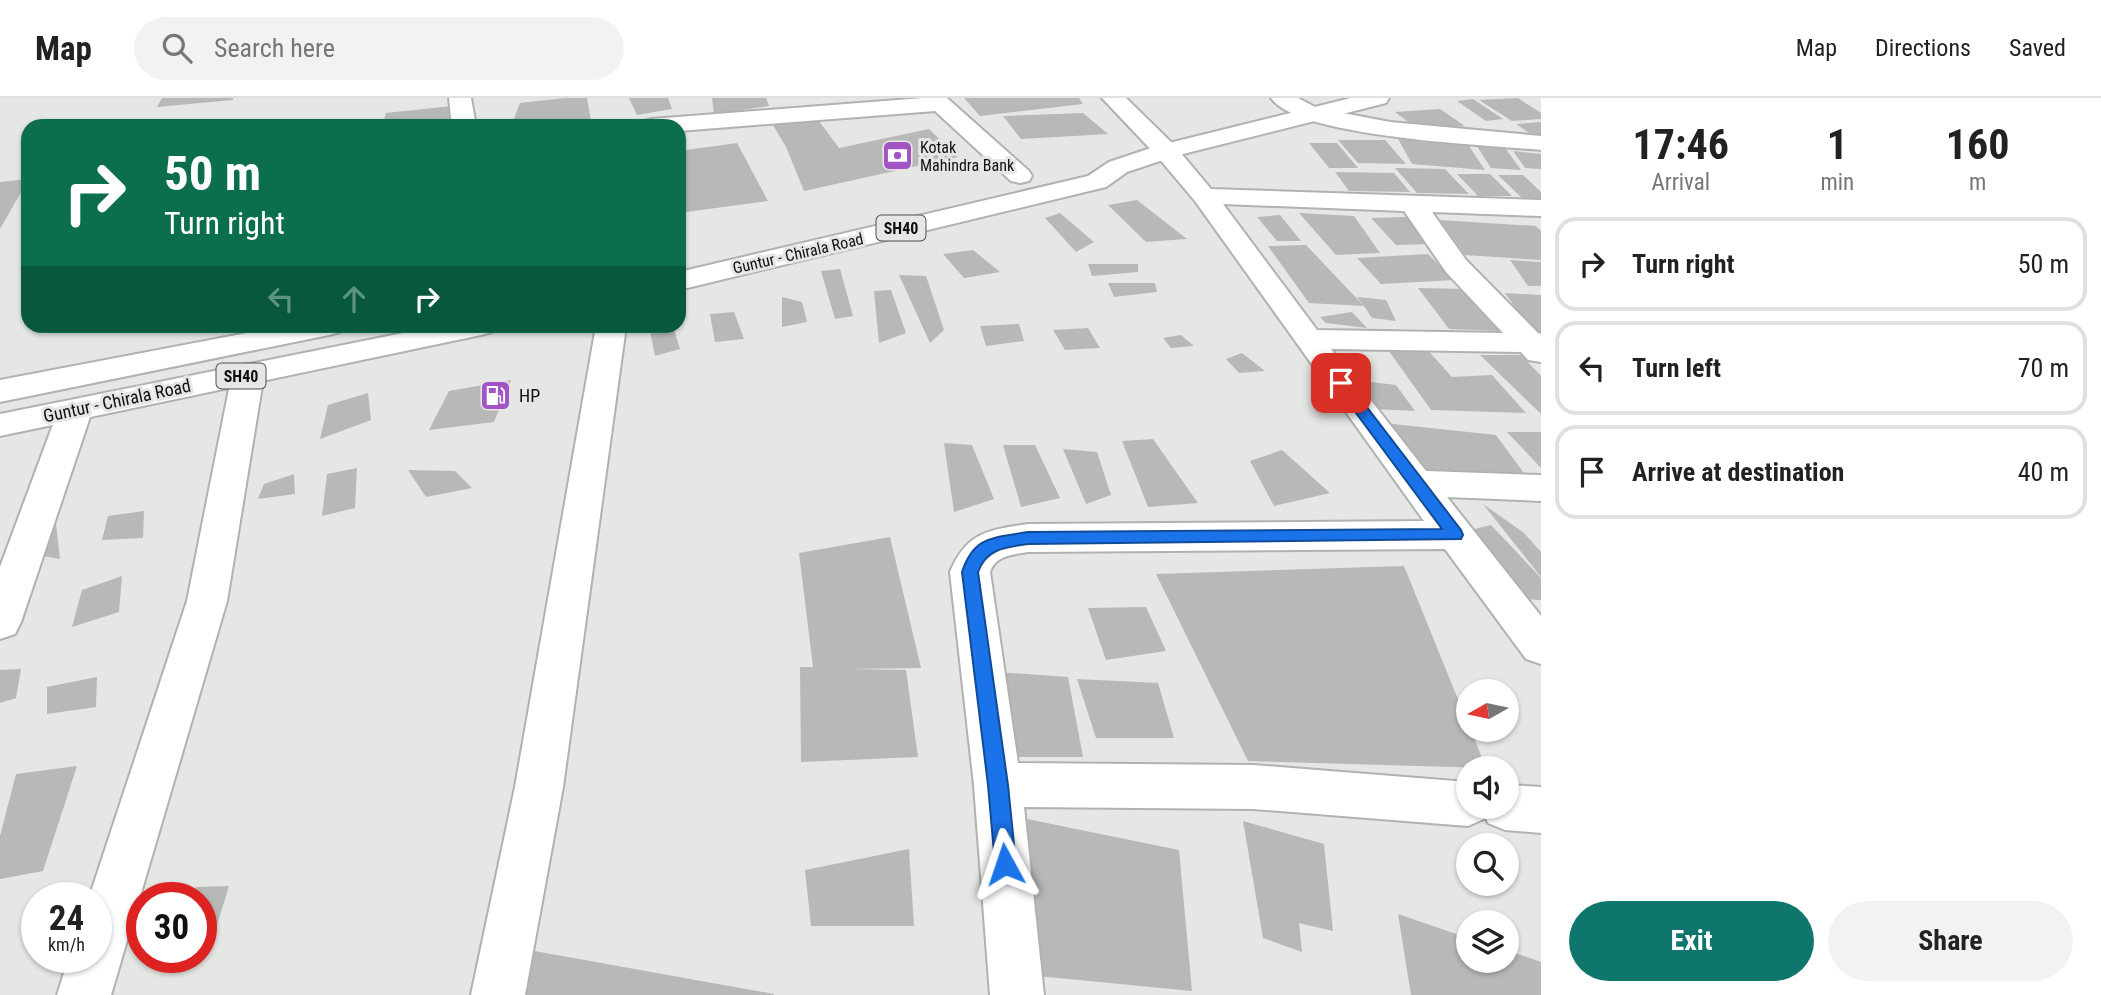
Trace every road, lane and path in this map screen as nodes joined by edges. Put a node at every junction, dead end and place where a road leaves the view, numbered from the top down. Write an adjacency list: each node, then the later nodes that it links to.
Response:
1 (460, 98): 7 (street)
2 (1113, 98): 10 (street)
3 (1282, 98): 6 (street)
4 (1378, 98): 6 (street, Guntur - Chirala Road / SH40)
5 (937, 101): 8 (street); 12 (street)
6 (1310, 114): 9 (street); 10 (street, Guntur - Chirala Road / SH40)
7 (463, 119)
8 (686, 123)
9 (1541, 143)
10 (1166, 151): 11 (street, Guntur - Chirala Road / SH40); 13 (street)
11 (1118, 167): 12 (street, Guntur - Chirala Road / SH40); 17 (street, Guntur - Chirala Road / SH40)
12 (1020, 176): 16 (street, Guntur - Chirala Road / SH40)
13 (1204, 196): 14 (street); 21 (street)
14 (1412, 203): 15 (street); 22 (street)
15 (1541, 208)
16 (758, 237)
17 (686, 279)
18 (294, 333): 24 (street, Guntur - Chirala Road / SH40)
19 (447, 333): 23 (street, Guntur - Chirala Road / SH40)
20 (610, 333): 39 (street)
21 (1311, 339): 22 (street); 27 (street)
22 (1537, 347)
23 (248, 374): 25 (street, Guntur - Chirala Road / SH40); 36 (street)
24 (0, 391)
25 (75, 411): 26 (street, Guntur - Chirala Road / SH40); 30 (street)
26 (0, 425)
27 (1415, 483): 28 (street); 29 (street)
28 (1541, 488)
29 (1455, 535): 31 (street); 32 (street)
30 (0, 622)
31 (1541, 647)
32 (998, 785): 33 (street); 40 (street)
33 (1456, 803)
34 (1519, 808): 35 (street)
35 (1541, 810)
36 (112, 906)
37 (91, 973): 38 (street)
38 (84, 995)
39 (498, 995)
40 (1017, 995)

